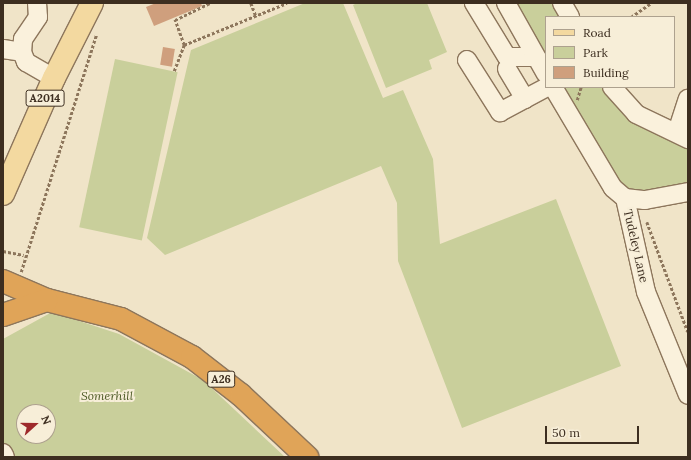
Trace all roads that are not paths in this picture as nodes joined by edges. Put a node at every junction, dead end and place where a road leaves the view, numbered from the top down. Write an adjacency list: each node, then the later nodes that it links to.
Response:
1 (37, 3): 8 (street)
2 (92, 3): 13 (main road, A2014)
3 (474, 3): 9 (street)
4 (506, 3): 9 (street)
5 (562, 3): 6 (street)
6 (569, 16)
7 (3, 49): 8 (street)
8 (22, 52): 13 (street)
9 (536, 57): 12 (street)
10 (467, 60): 18 (street)
11 (507, 69): 18 (street)
12 (545, 72)
13 (54, 78): 21 (main road, A2014)
14 (545, 88): 18 (street)
15 (554, 88): 22 (street, Tudeley Lane)
16 (613, 88): 19 (street)
17 (688, 98): 19 (street)
18 (525, 99)
19 (683, 136)
20 (688, 192): 22 (street)
21 (3, 194)
22 (632, 199): 26 (street, Tudeley Lane)
23 (10, 284): 24 (highway, A26)
24 (47, 300): 25 (highway); 29 (highway, A26)
25 (3, 315)
26 (688, 395)
27 (3, 453): 28 (street)
28 (5, 457)
29 (307, 457)

